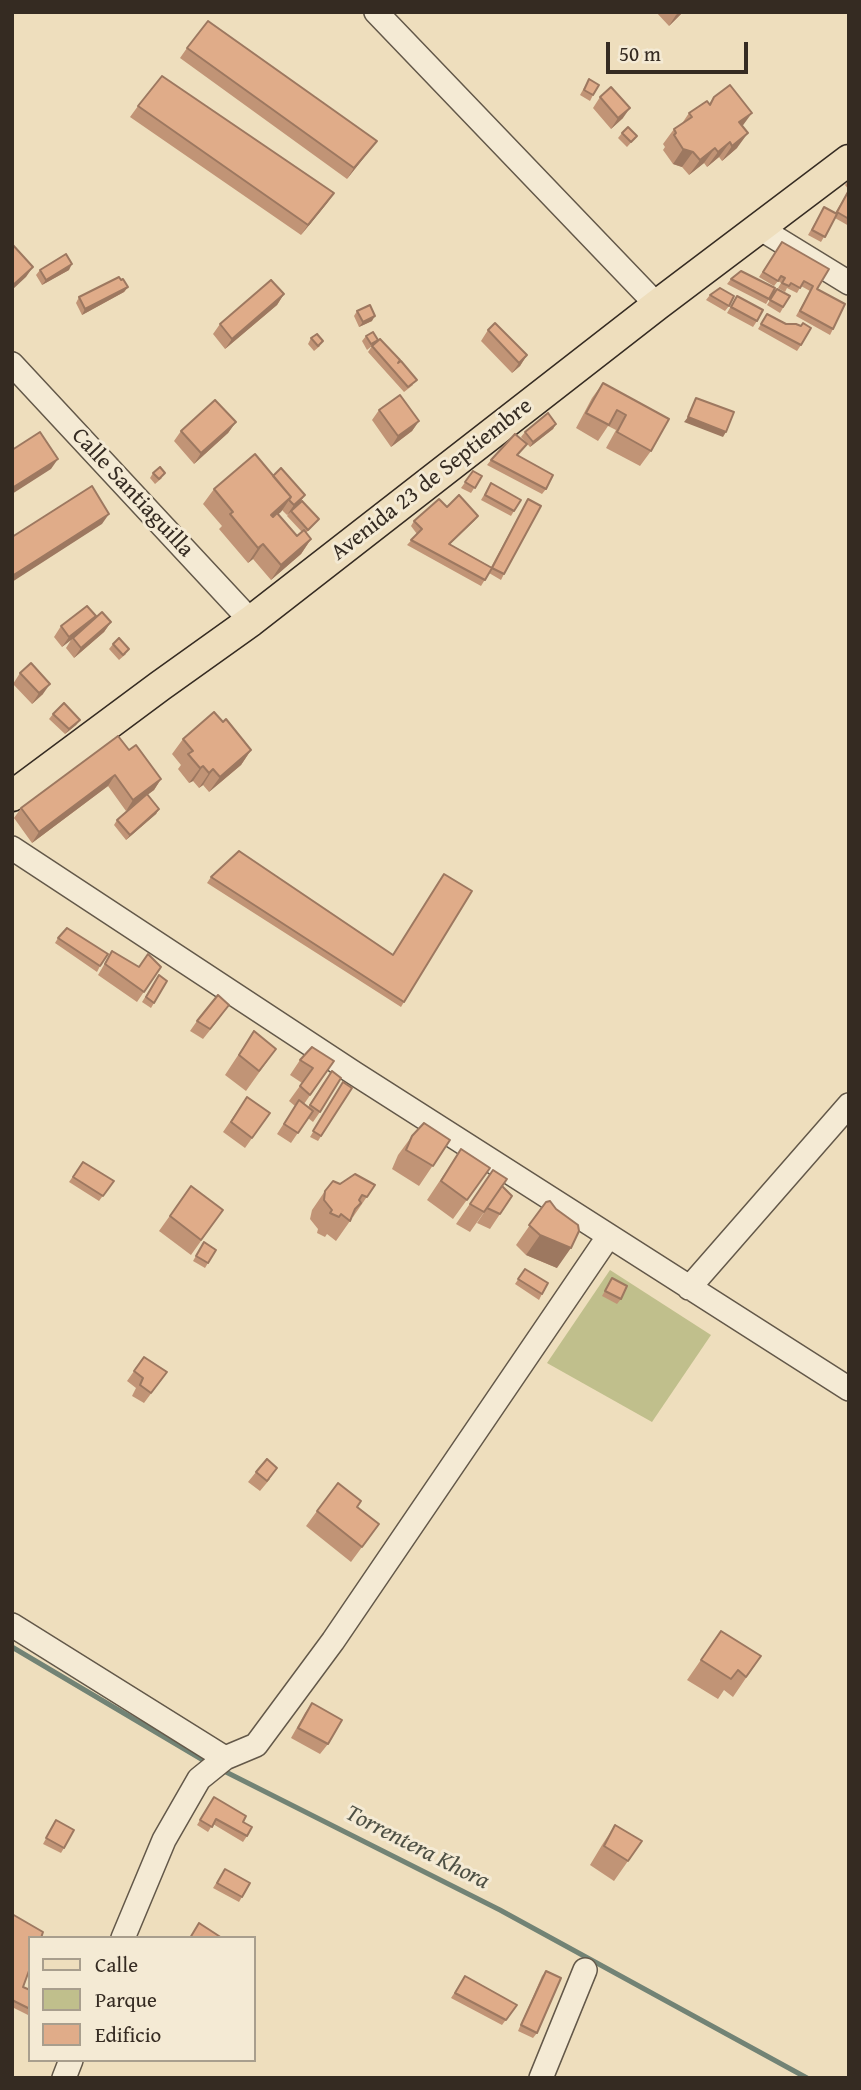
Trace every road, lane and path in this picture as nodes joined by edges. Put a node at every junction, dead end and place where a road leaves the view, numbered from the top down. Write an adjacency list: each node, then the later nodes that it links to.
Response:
1 (376, 12): 5 (street)
2 (849, 160): 3 (main road, Avenida 23 de Septiembre)
3 (761, 229): 4 (street); 5 (main road, Avenida 23 de Septiembre)
4 (849, 283)
5 (657, 305): 7 (main road, Avenida 23 de Septiembre)
6 (12, 364): 7 (street, Calle Santiaguilla)
7 (251, 621): 8 (main road, Avenida 23 de Septiembre)
8 (12, 796)
9 (12, 848): 11 (street)
10 (849, 1105): 12 (street)
11 (608, 1237): 12 (street); 15 (street)
12 (689, 1289): 13 (street)
13 (849, 1390)
14 (12, 1625): 15 (street)
15 (225, 1758): 16 (street)
16 (124, 1936)
17 (585, 1970): 18 (street)
18 (541, 2078)

